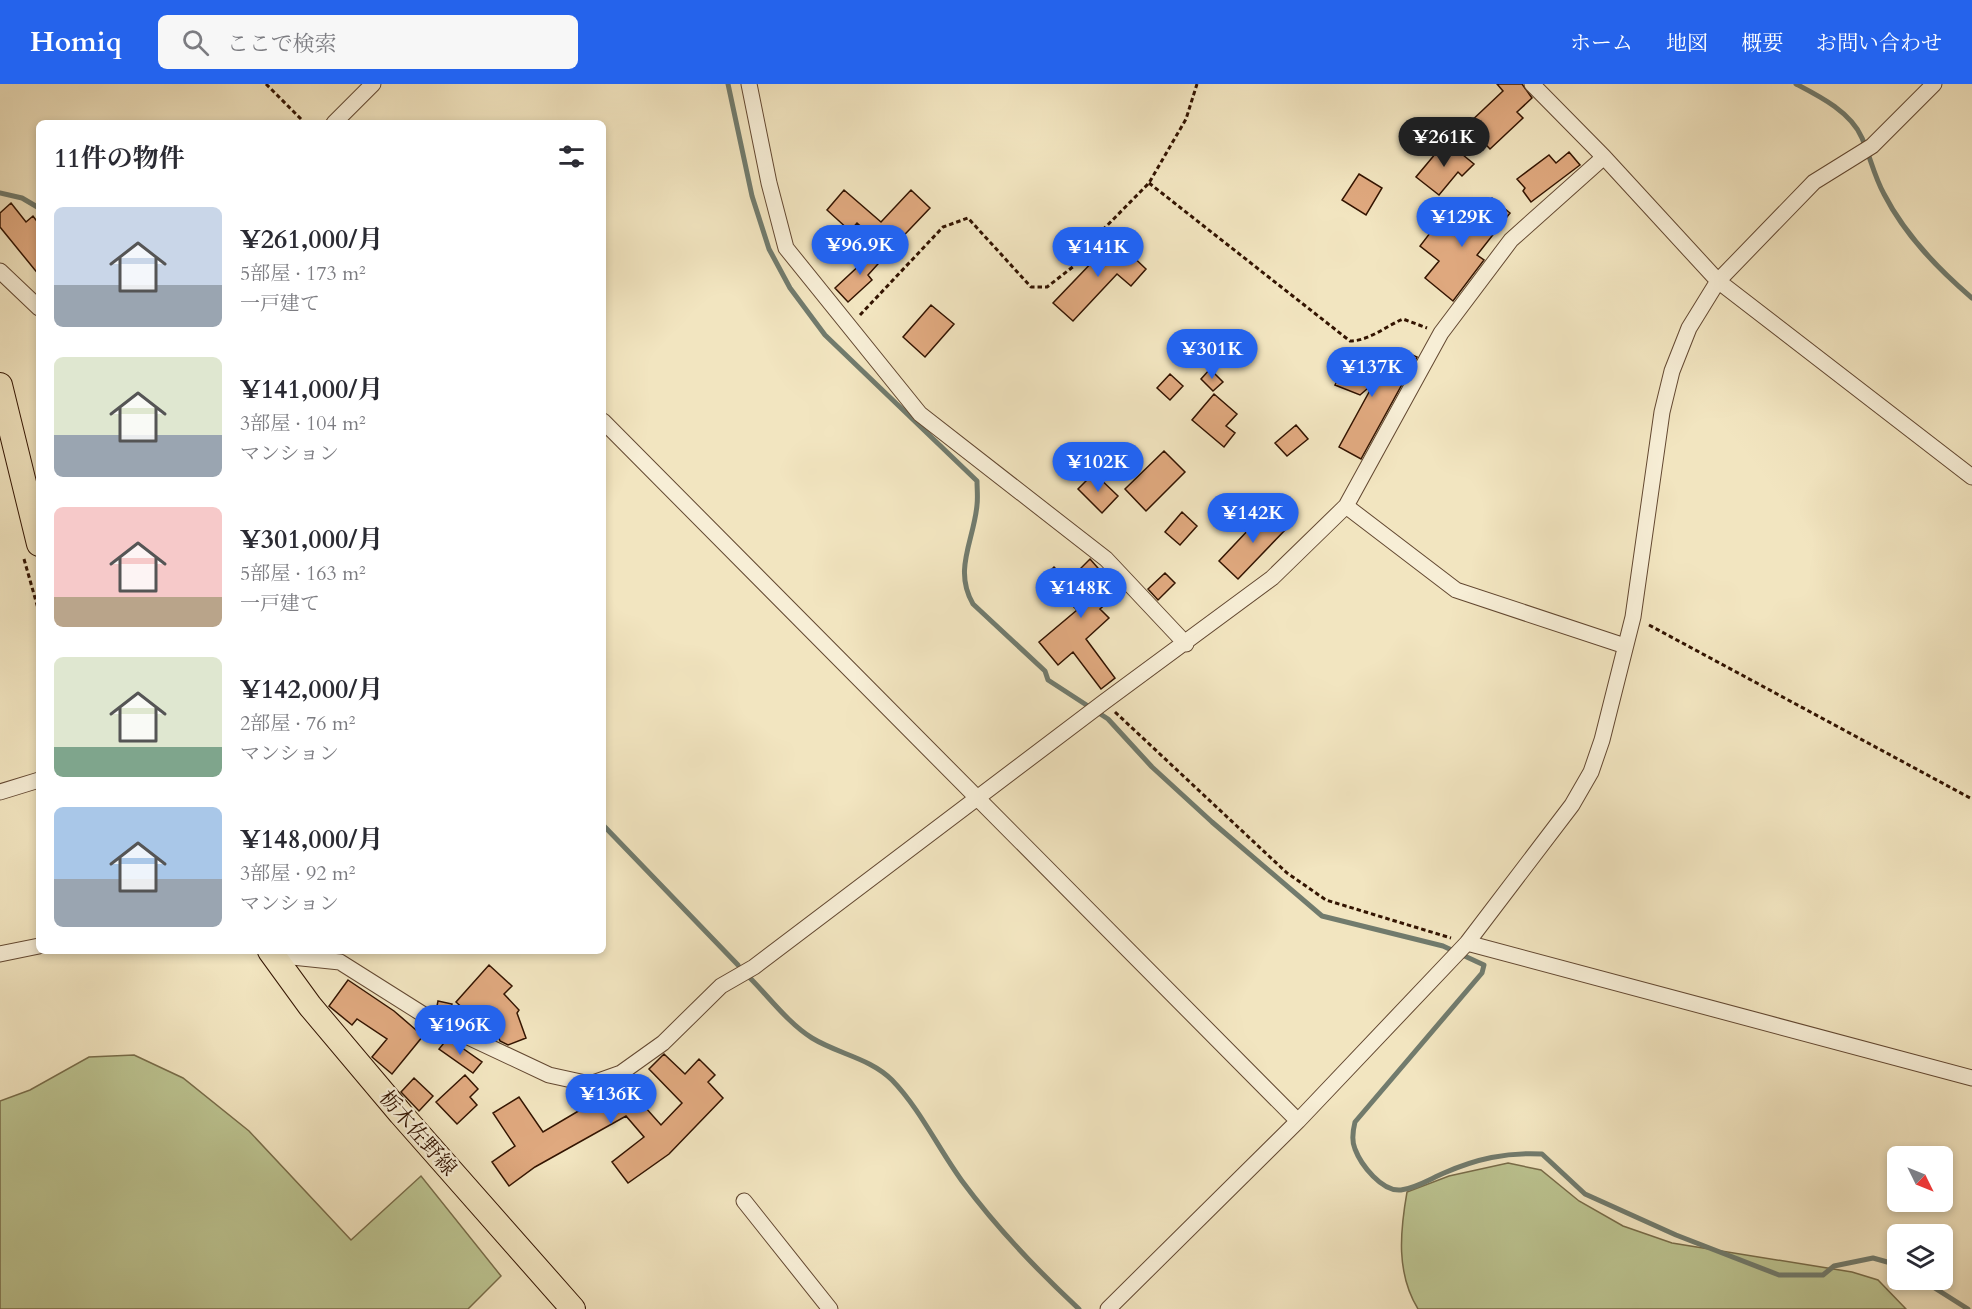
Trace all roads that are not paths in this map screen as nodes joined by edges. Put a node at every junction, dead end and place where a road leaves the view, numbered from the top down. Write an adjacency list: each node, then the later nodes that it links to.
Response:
1 (374, 84): 5 (street)
2 (749, 84): 15 (street)
3 (1532, 84): 6 (street)
4 (1934, 84): 8 (street)
5 (337, 120)
6 (1604, 157): 8 (street); 13 (street)
7 (0, 271): 9 (street)
8 (1718, 281): 12 (street); 16 (street)
9 (36, 305)
10 (0, 385): 14 (main road)
11 (606, 424): 19 (street)
12 (1972, 477)
13 (1346, 506): 15 (street); 16 (street)
14 (36, 532)
15 (1186, 644): 19 (street)
16 (1625, 646): 20 (street)
17 (36, 781): 18 (street)
18 (0, 792)
19 (979, 798): 24 (street); 26 (street)
20 (1467, 943): 25 (street); 26 (street)
21 (36, 947): 22 (street)
22 (0, 954)
23 (272, 954): 28 (main road, 栃木佐野線)
24 (279, 954)
25 (1972, 1078)
26 (1298, 1121): 30 (street)
27 (744, 1201): 29 (street)
28 (573, 1309)
29 (830, 1309)
30 (1108, 1309)

